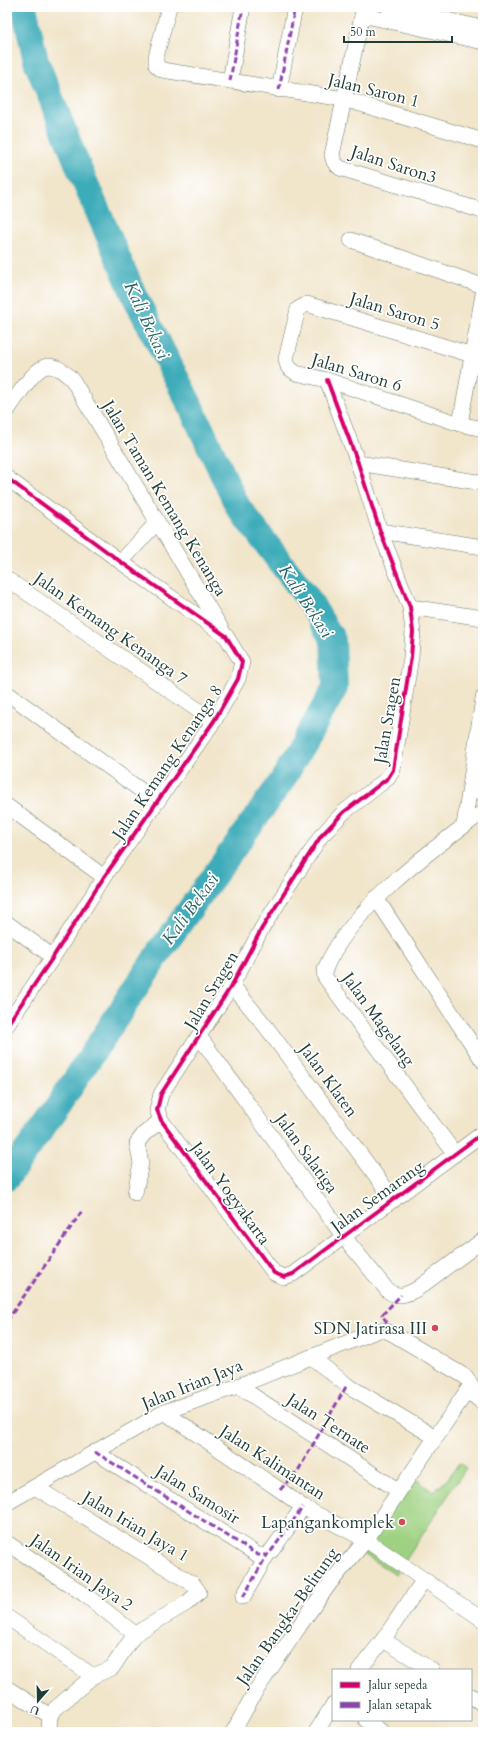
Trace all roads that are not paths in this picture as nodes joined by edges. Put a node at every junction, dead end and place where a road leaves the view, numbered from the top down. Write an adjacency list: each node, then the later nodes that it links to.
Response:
1 (169, 7): 8 (street, Jalan Saron 1)
2 (242, 7): 8 (street)
3 (295, 7): 9 (street)
4 (388, 7): 6 (street)
5 (363, 11): 7 (street); 10 (street, Jalan Saron3)
6 (483, 28)
7 (483, 42)
8 (230, 82): 9 (street, Jalan Saron 1)
9 (279, 90): 10 (street, Jalan Saron 1)
10 (344, 99): 11 (street, Jalan Saron 1); 12 (street, Jalan Saron3)
11 (483, 140)
12 (483, 211)
13 (352, 240): 14 (street)
14 (483, 286)
15 (483, 294): 17 (street)
16 (307, 304): 17 (street, Jalan Saron 5); 18 (street, Jalan Saron 6)
17 (472, 355): 20 (street)
18 (327, 380): 20 (street, Jalan Saron 6); 22 (street, Jalan Sragen)
19 (7, 411): 25 (street, Jalan Taman Kemang Kenanga)
20 (460, 424): 21 (street, Jalan Saron 6)
21 (483, 429)
22 (358, 463): 24 (street); 26 (street, Jalan Sragen)
23 (7, 478): 28 (street, Jalan Kemang Kenanga 8)
24 (483, 483)
25 (156, 522): 28 (street); 32 (street, Jalan Taman Kemang Kenanga)
26 (380, 532): 27 (street); 30 (street, Jalan Sragen)
27 (483, 547)
28 (121, 562): 32 (street, Jalan Kemang Kenanga 8)
29 (7, 579): 35 (street, Jalan Kemang Kenanga 7)
30 (410, 607): 31 (street); 47 (street, Jalan Sragen)
31 (483, 618)
32 (226, 636): 35 (street, Jalan Kemang Kenanga 8)
33 (7, 693): 39 (street)
34 (483, 698): 36 (street)
35 (214, 721): 39 (street, Jalan Kemang Kenanga 8)
36 (480, 728): 37 (street)
37 (472, 779): 38 (street); 42 (street)
38 (483, 794)
39 (157, 802): 43 (street, Jalan Kemang Kenanga 8)
40 (7, 806): 43 (street)
41 (483, 812): 42 (street, Jalan Magelang)
42 (464, 826): 44 (street, Jalan Magelang)
43 (104, 877): 46 (street, Jalan Kemang Kenanga 8)
44 (376, 898): 50 (street); 53 (street, Jalan Magelang)
45 (7, 923): 46 (street)
46 (53, 957): 48 (street, Jalan Kemang Kenanga 8)
47 (232, 985): 49 (street, Jalan Sragen); 55 (street, Jalan Klaten)
48 (7, 1025)
49 (199, 1036): 51 (street, Jalan Sragen); 56 (street, Jalan Salatiga)
50 (483, 1061)
51 (161, 1120): 54 (street); 58 (street, Jalan Yogyakarta)
52 (483, 1133): 53 (street, Jalan Semarang)
53 (455, 1154): 55 (street, Jalan Semarang)
54 (136, 1193)
55 (394, 1200): 56 (street, Jalan Semarang)
56 (344, 1237): 57 (street, Jalan Salatiga); 58 (street, Jalan Semarang)
57 (483, 1240)
58 (284, 1277)
59 (311, 1357): 60 (street, Jalan Irian Jaya); 61 (street, Jalan Irian Jaya); 64 (street)
60 (471, 1385): 62 (street); 64 (street, Jalan Bangka-Belitung)
61 (238, 1386): 63 (street, Jalan Irian Jaya); 67 (street, Jalan Ternate)
62 (483, 1402)
63 (164, 1412): 65 (street, Jalan Irian Jaya); 69 (street, Jalan Kalimantan)
64 (435, 1437): 67 (street, Jalan Bangka-Belitung)
65 (95, 1452): 66 (street, Jalan Irian Jaya); 72 (street, Jalan Samosir)
66 (35, 1488): 68 (street, Jalan Irian Jaya); 77 (street, Jalan Irian Jaya 1)
67 (399, 1491): 70 (street, Jalan Bangka-Belitung)
68 (7, 1503)
69 (303, 1507): 70 (street, Jalan Kalimantan); 72 (street)
70 (366, 1540): 73 (street, Jalan Kalimantan); 89 (street, Jalan Bangka-Belitung)
71 (7, 1543): 77 (street, Jalan Irian Jaya 2)
72 (267, 1555): 74 (street)
73 (423, 1580): 76 (street, Jalan Kalimantan); 78 (street)
74 (243, 1597)
75 (7, 1617): 81 (street)
76 (483, 1619)
77 (135, 1634): 81 (street)
78 (383, 1640): 79 (street); 80 (street)
79 (361, 1669)
80 (430, 1669)
81 (93, 1676): 86 (street)
82 (7, 1688): 86 (street)
83 (472, 1697): 84 (street)
84 (483, 1704)
85 (332, 1707): 90 (street)
86 (50, 1716): 88 (street)
87 (367, 1721): 91 (street)
88 (51, 1732)
89 (233, 1732)
90 (316, 1732)
91 (382, 1732)

